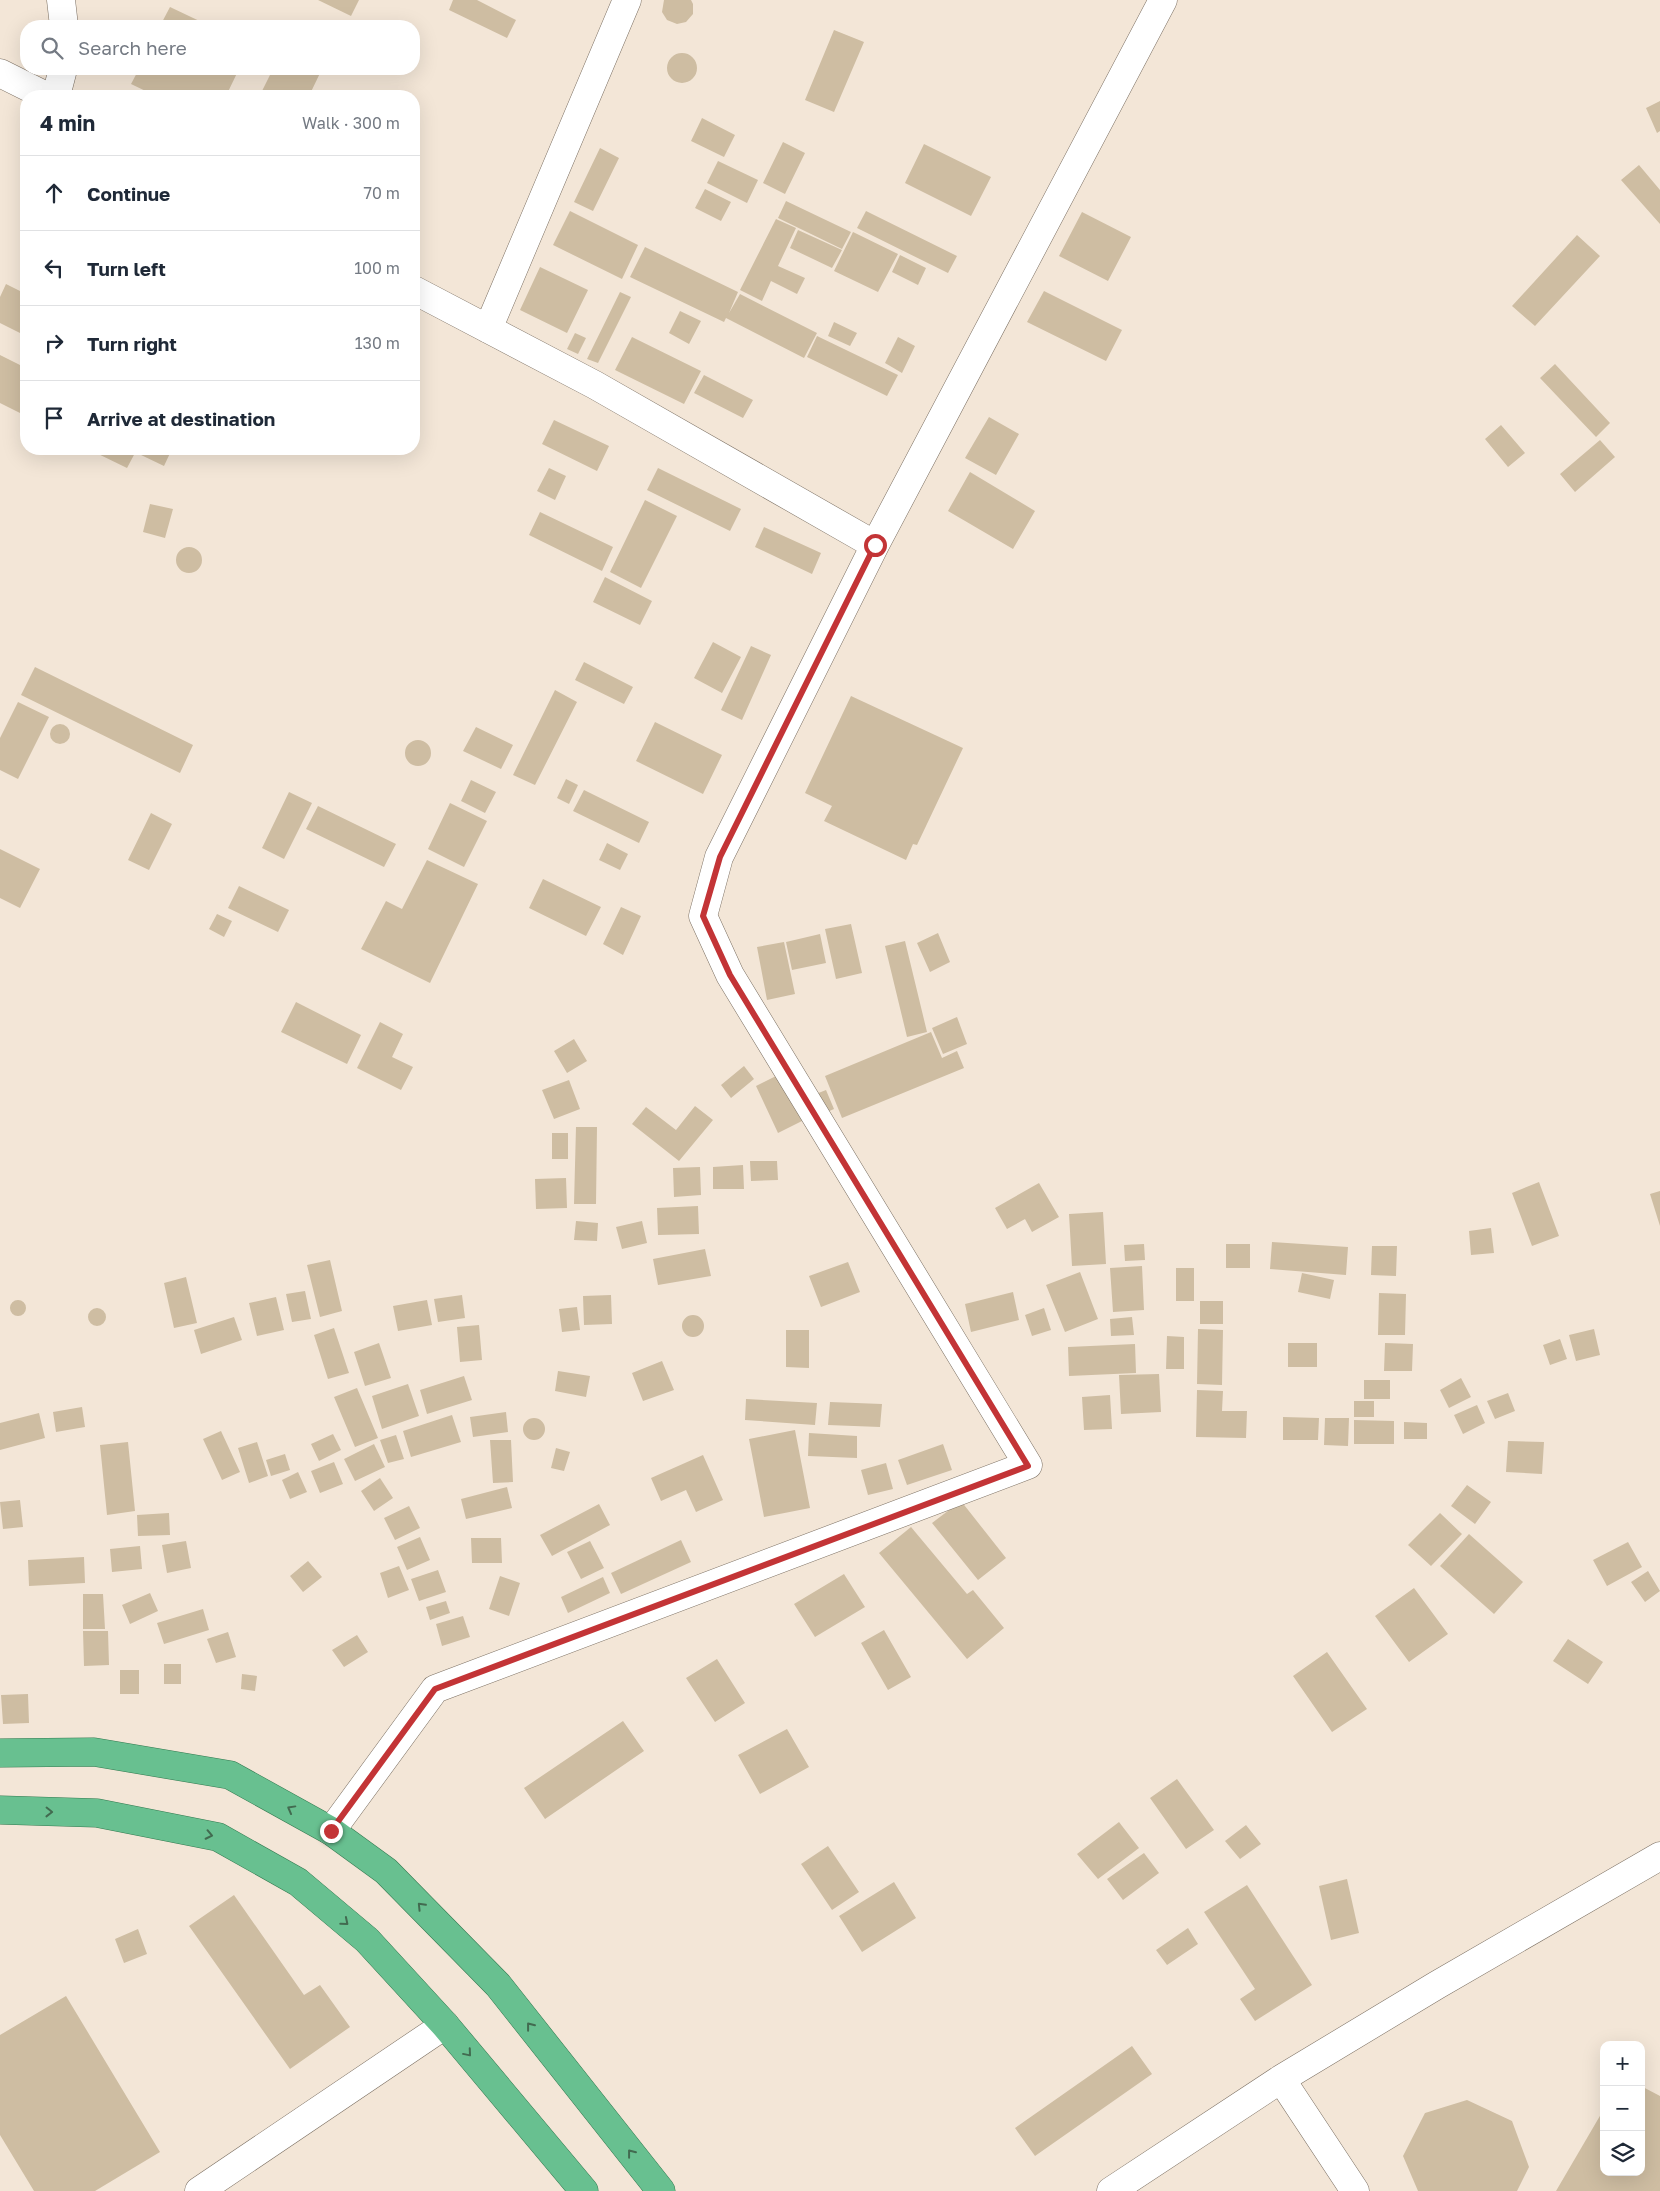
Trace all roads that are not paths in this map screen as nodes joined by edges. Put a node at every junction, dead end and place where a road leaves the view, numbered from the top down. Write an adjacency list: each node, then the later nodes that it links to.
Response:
1 (61, 0): 4 (street)
2 (627, 0): 10 (street)
3 (1163, 0): 11 (street)
4 (63, 20)
5 (61, 75): 8 (street)
6 (3, 81): 7 (street)
7 (29, 90)
8 (58, 90)
9 (420, 293): 10 (street)
10 (488, 329): 11 (street)
11 (875, 545): 14 (street)
12 (0, 1753): 14 (highway, one-way to 12)
13 (0, 1810): 16 (highway, one-way to 16)
14 (331, 1831): 20 (highway, one-way to 14)
15 (1660, 1856): 17 (street)
16 (444, 2025): 18 (street); 19 (highway, one-way to 19)
17 (1282, 2079): 21 (street); 22 (street)
18 (199, 2191)
19 (584, 2191)
20 (661, 2191)
21 (1111, 2191)
22 (1355, 2191)

